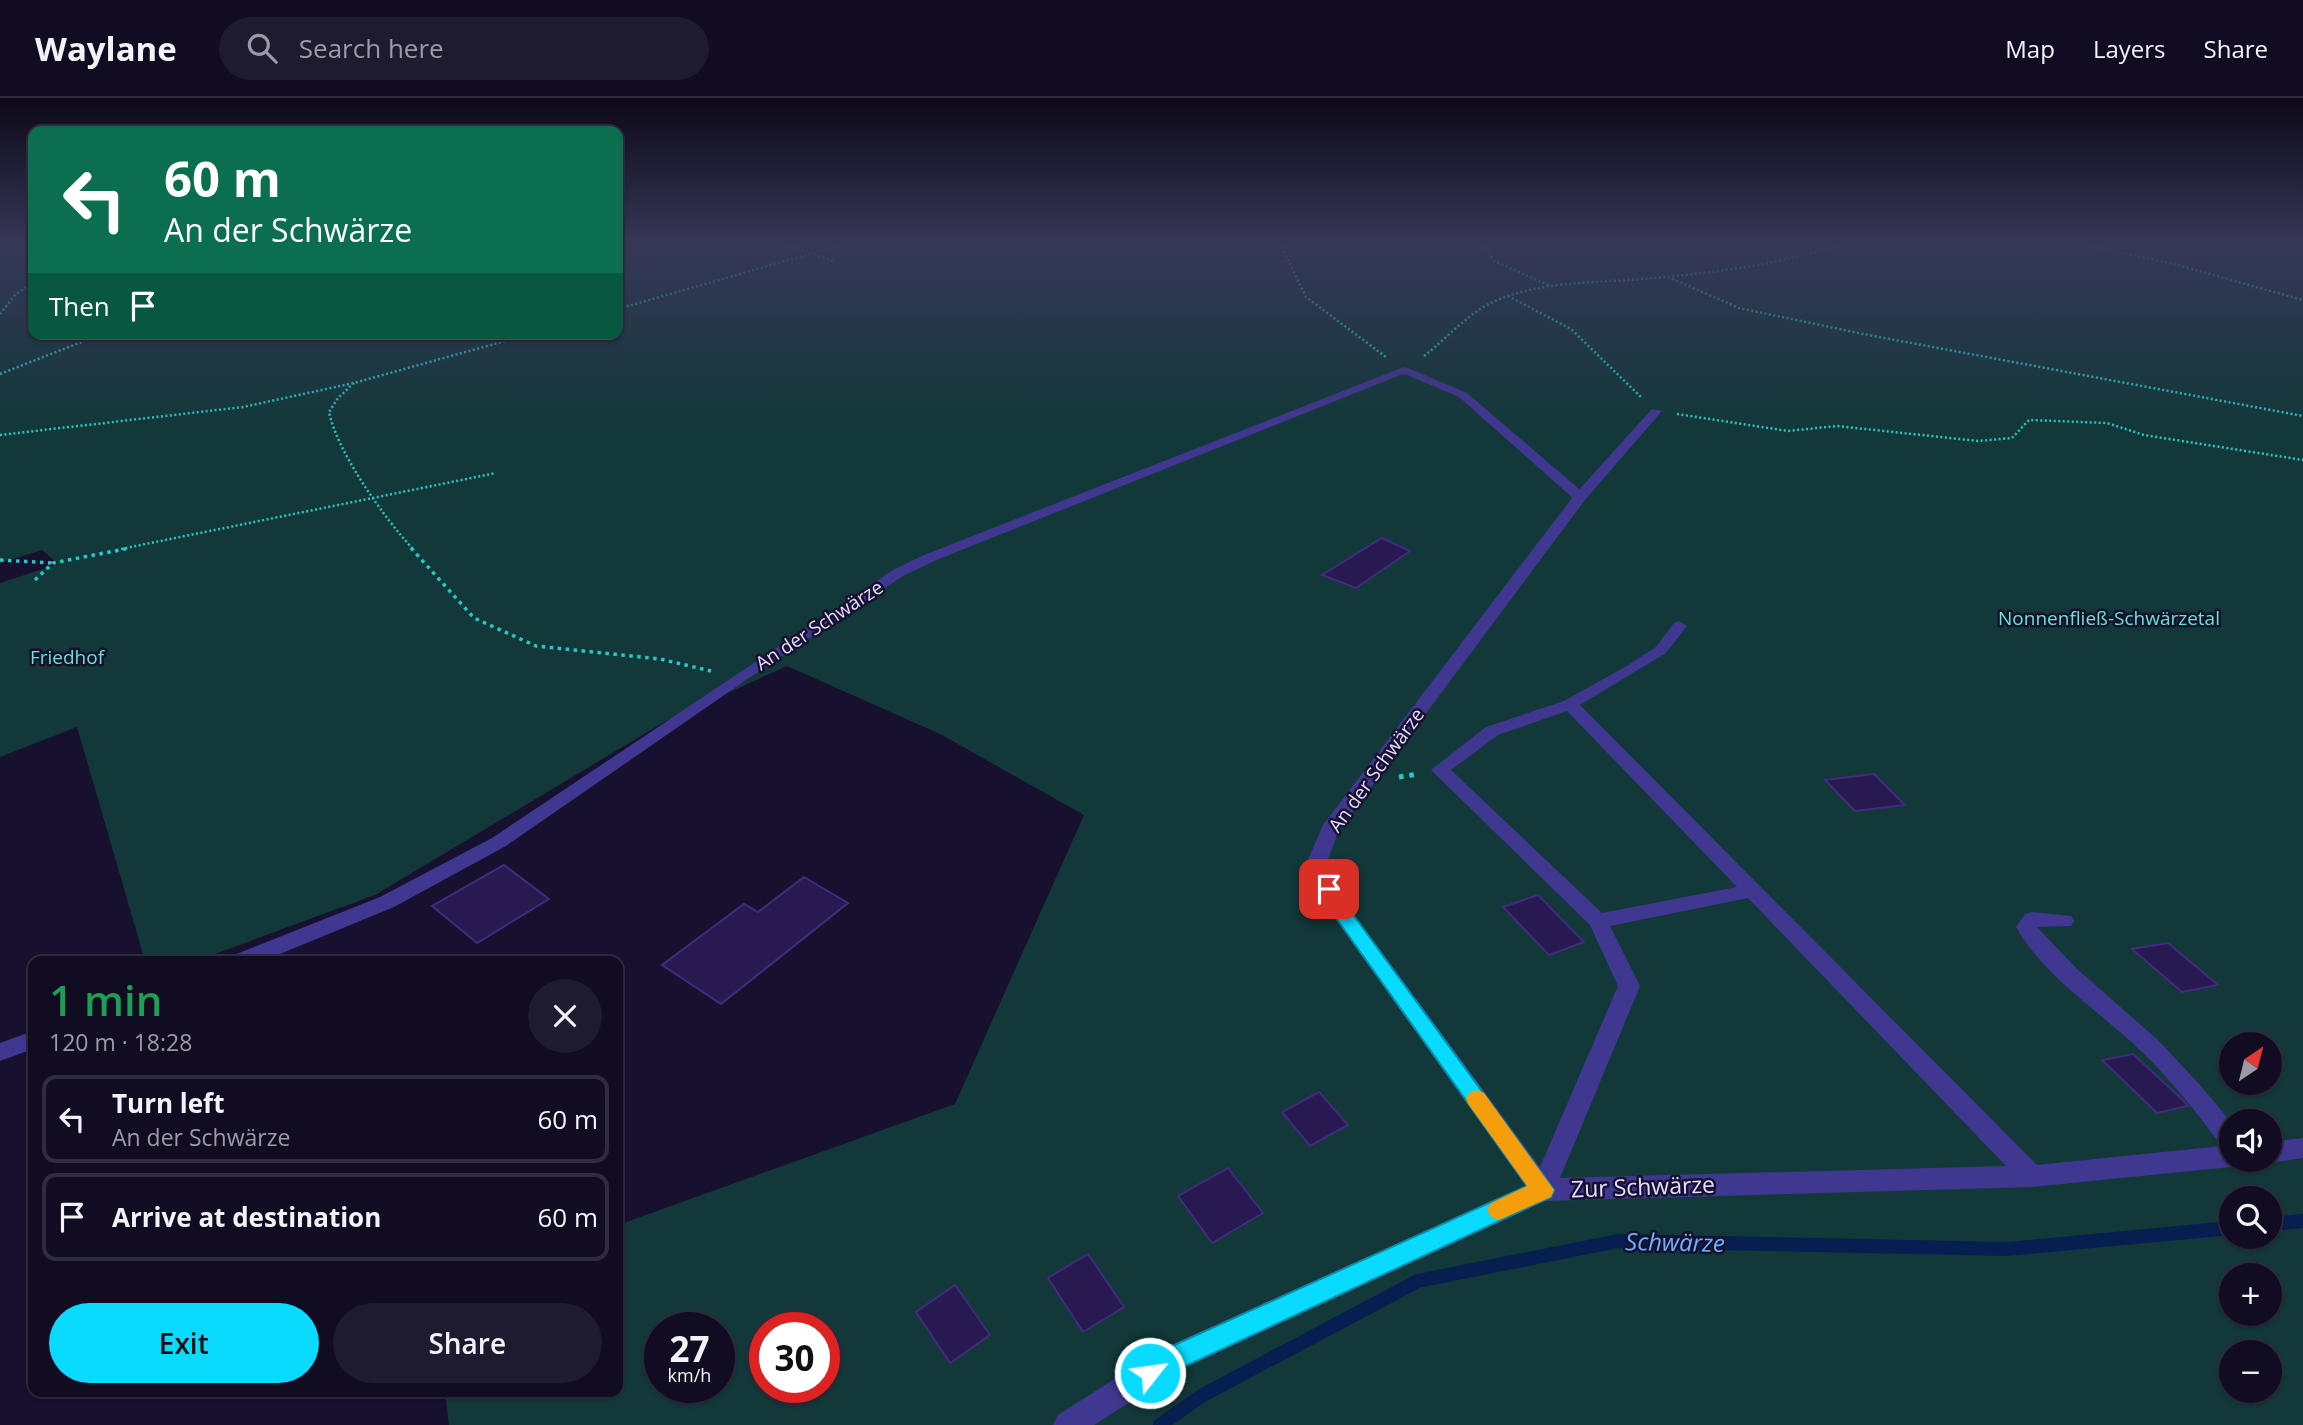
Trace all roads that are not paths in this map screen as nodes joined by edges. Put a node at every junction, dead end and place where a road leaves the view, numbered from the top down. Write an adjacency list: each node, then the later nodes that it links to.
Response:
1 (1656, 411): 2 (street, An der Schwärze)
2 (1580, 497): 8 (street, An der Schwärze); 16 (street, An der Schwärze)
3 (1679, 626): 4 (street)
4 (1570, 704): 5 (street); 6 (street)
5 (1750, 891): 6 (street); 15 (street)
6 (1598, 921): 16 (street)
7 (2064, 921): 11 (street)
8 (254, 956)
9 (28, 1042): 10 (street)
10 (0, 1052)
11 (2219, 1124)
12 (2303, 1148): 13 (street)
13 (2282, 1151)
14 (2219, 1157): 15 (street, Zur Schwärze)
15 (2032, 1175): 16 (street, Zur Schwärze)
16 (1543, 1190): 17 (street, Zur Schwärze)
17 (1068, 1425)

